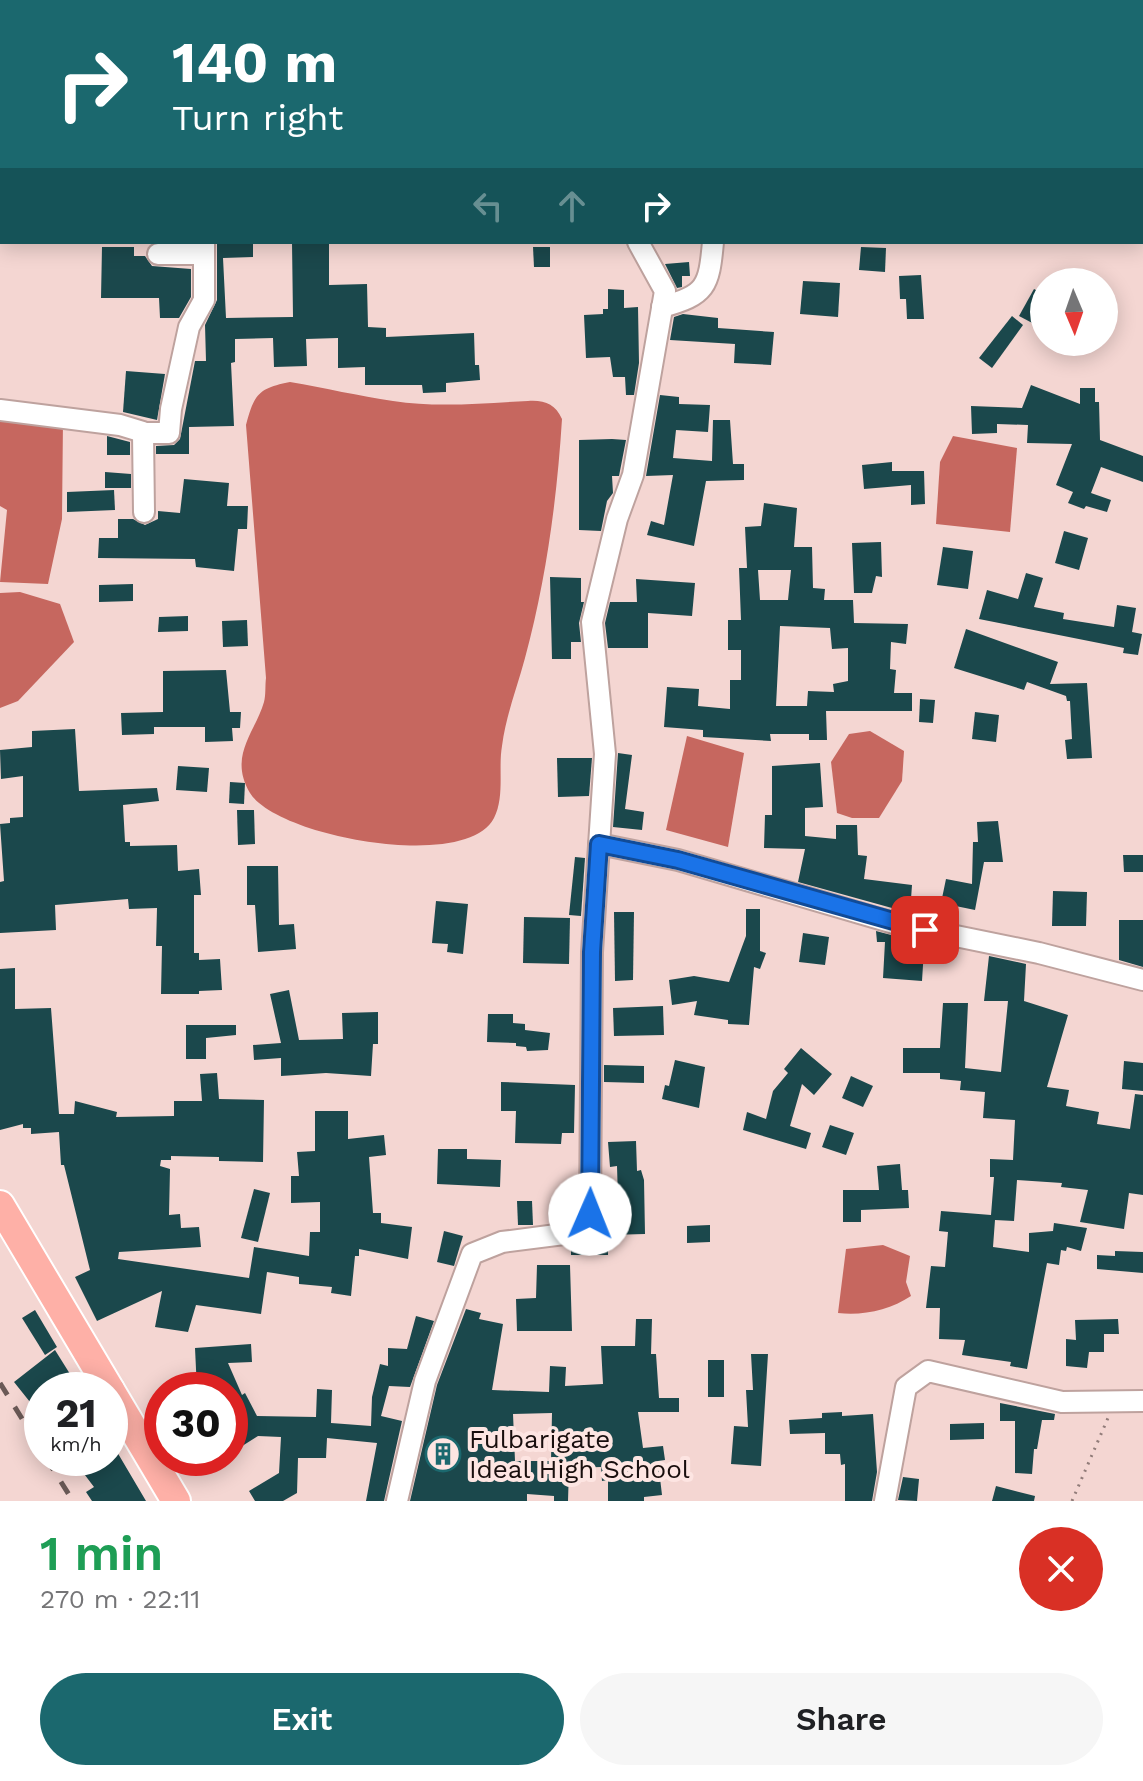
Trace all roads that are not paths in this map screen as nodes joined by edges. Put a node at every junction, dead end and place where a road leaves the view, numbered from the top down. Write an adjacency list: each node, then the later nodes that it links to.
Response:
1 (639, 244): 5 (street)
2 (713, 244): 5 (street)
3 (204, 248): 4 (street); 7 (street)
4 (158, 254)
5 (662, 307): 9 (street)
6 (0, 410): 7 (street)
7 (143, 432): 8 (street)
8 (144, 512)
9 (599, 844): 10 (street); 16 (street)
10 (1143, 980)
11 (0, 1205): 12 (highway)
12 (99, 1372)
13 (1143, 1401): 17 (street)
14 (128, 1420): 15 (highway)
15 (176, 1501)
16 (397, 1501)
17 (885, 1501)

